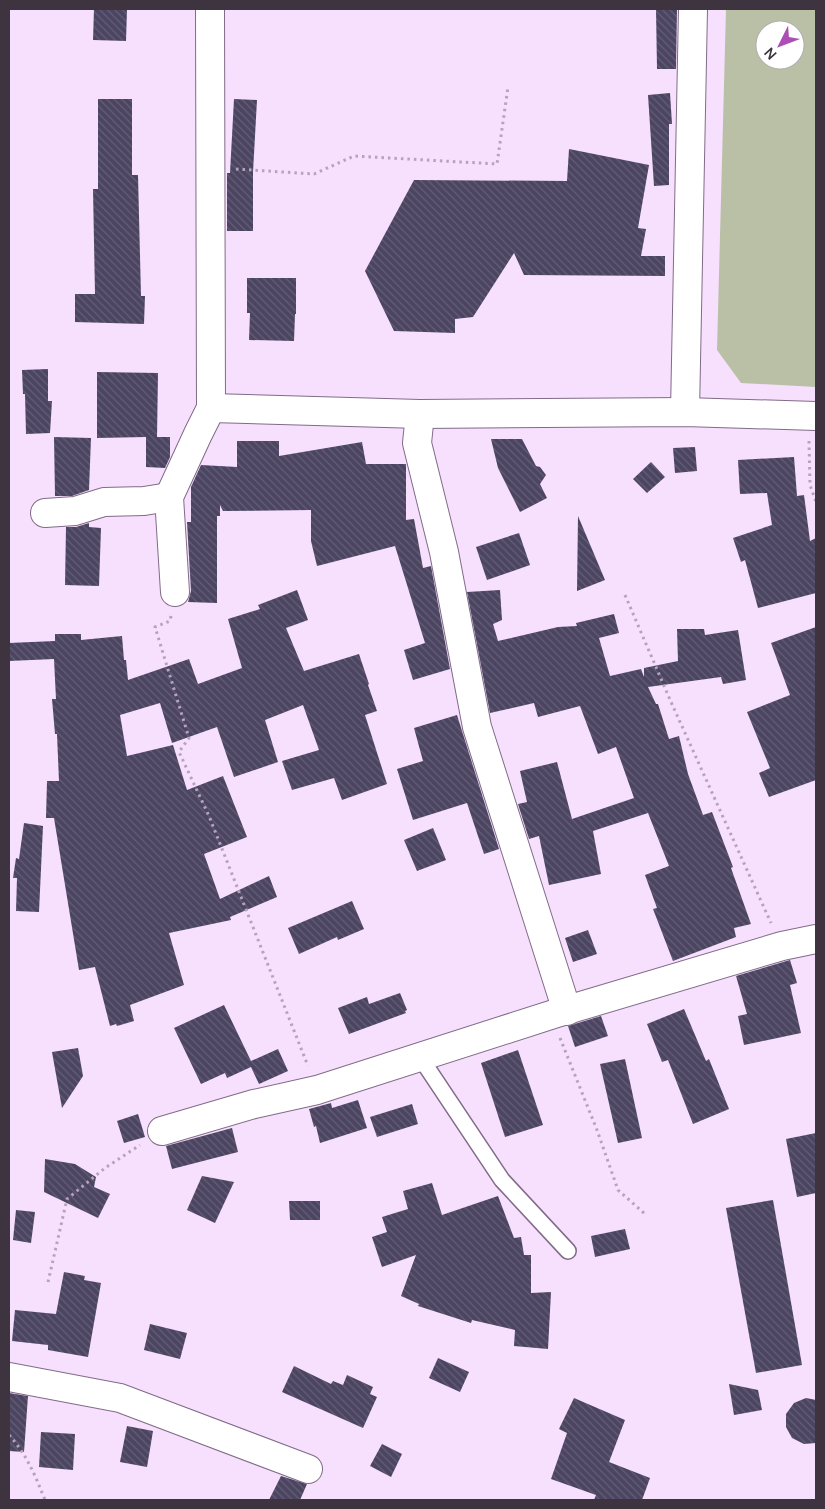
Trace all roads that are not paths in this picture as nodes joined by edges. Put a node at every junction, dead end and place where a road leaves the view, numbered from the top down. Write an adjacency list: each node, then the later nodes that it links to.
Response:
1 (210, 9): 3 (street)
2 (693, 9): 4 (street)
3 (211, 408): 5 (street); 7 (street)
4 (685, 412): 5 (street); 6 (street)
5 (420, 414): 11 (street)
6 (812, 416)
7 (169, 497): 8 (street); 9 (street)
8 (45, 513)
9 (175, 592)
10 (816, 939): 11 (street)
11 (562, 1012): 12 (street)
12 (420, 1057): 13 (street); 14 (lane)
13 (162, 1131)
14 (568, 1251)
15 (9, 1377): 16 (street)
16 (308, 1469)

